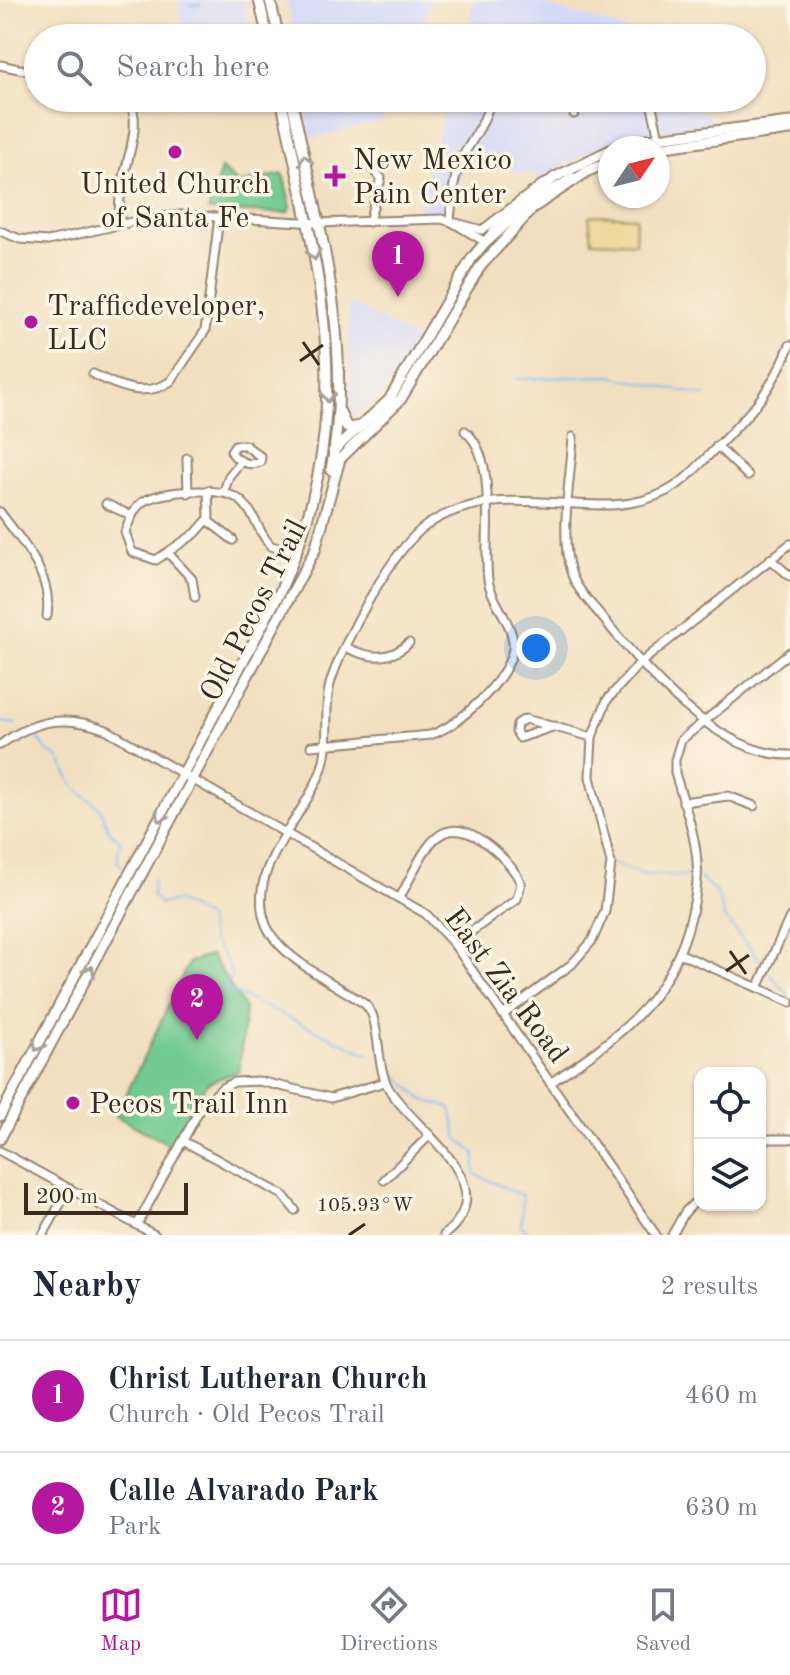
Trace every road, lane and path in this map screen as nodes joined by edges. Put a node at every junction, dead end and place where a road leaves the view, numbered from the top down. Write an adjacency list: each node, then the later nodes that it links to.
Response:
1 (259, 0): 3 (main road)
2 (268, 0): 4 (main road)
3 (265, 24)
4 (275, 24)
5 (0, 65): 6 (street)
6 (24, 70)
7 (135, 112): 27 (street)
8 (284, 112): 23 (main road)
9 (294, 112): 26 (main road, one-way to 9)
10 (488, 112): 24 (street)
11 (653, 112): 14 (street)
12 (790, 122): 15 (main road, Old Pecos Trail)
13 (790, 130): 16 (main road, Old Pecos Trail)
14 (657, 136)
15 (670, 142)
16 (670, 143)
17 (598, 156): 21 (main road, Old Pecos Trail)
18 (367, 163): 25 (street)
19 (598, 167): 20 (main road, Old Pecos Trail)
20 (588, 171): 29 (street); 59 (main road, Old Pecos Trail)
21 (555, 177): 24 (street); 29 (main road, Old Pecos Trail)
22 (219, 217): 23 (street); 27 (street); 31 (street)
23 (307, 220): 26 (street); 40 (main road, one-way to 40)
24 (450, 221): 25 (street); 29 (street)
25 (369, 222): 26 (street)
26 (318, 223): 32 (main road)
27 (121, 224): 28 (street)
28 (0, 231)
29 (482, 242): 33 (main road, Old Pecos Trail)
30 (790, 345): 36 (street)
31 (93, 374)
32 (339, 407): 33 (main road); 37 (main road)
33 (371, 420): 37 (main road, Old Pecos Trail)
34 (465, 431): 45 (street)
35 (573, 437): 46 (street)
36 (717, 446): 41 (street); 46 (street)
37 (335, 449): 40 (main road, Old Pecos Trail); 59 (main road)
38 (187, 458): 44 (street)
39 (241, 461): 43 (street)
40 (321, 465): 54 (main road, Old Pecos Trail)
41 (748, 476)
42 (208, 490): 43 (street); 44 (street); 50 (street)
43 (224, 491): 51 (street)
44 (188, 493): 49 (street)
45 (485, 500): 46 (street); 64 (street); 71 (street)
46 (569, 502): 66 (street)
47 (106, 504): 49 (street)
48 (0, 512): 62 (street)
49 (132, 516): 55 (street)
50 (208, 521): 52 (street); 55 (street)
51 (259, 529): 54 (street); 57 (street)
52 (233, 540)
53 (790, 544): 56 (street)
54 (297, 553): 57 (main road, Old Pecos Trail); 61 (main road)
55 (169, 554): 60 (street)
56 (770, 559): 58 (street); 66 (street)
57 (291, 569): 74 (main road, Old Pecos Trail)
58 (790, 576)
59 (296, 584): 61 (main road, Old Pecos Trail)
60 (195, 597)
61 (283, 611): 74 (main road, Old Pecos Trail)
62 (47, 616)
63 (409, 643): 64 (street)
64 (345, 647): 71 (street)
65 (790, 652): 67 (street)
66 (639, 664): 67 (street); 69 (street)
67 (704, 719): 73 (street); 75 (street)
68 (555, 726): 68 (street); 69 (street)
69 (592, 737): 84 (street)
70 (0, 745): 74 (street, East Zia Road)
71 (327, 745): 72 (street); 77 (street)
72 (311, 746)
73 (790, 755)
74 (189, 776): 77 (street, East Zia Road); 87 (main road, Old Pecos Trail, one-way to 87); 89 (main road, Old Pecos Trail, one-way to 74)
75 (683, 802): 76 (street); 81 (street)
76 (754, 806)
77 (288, 832): 78 (street, East Zia Road); 85 (street)
78 (400, 897): 80 (street, East Zia Road); 80 (street)
79 (790, 917): 82 (street)
80 (454, 944): 84 (street, East Zia Road)
81 (681, 954): 82 (street); 86 (street)
82 (758, 988): 83 (street)
83 (790, 1002)
84 (503, 1015): 86 (street, East Zia Road)
85 (385, 1082): 88 (street); 92 (street)
86 (550, 1083): 102 (street, East Zia Road)
87 (0, 1116)
88 (430, 1135): 94 (street); 101 (street)
89 (0, 1139)
90 (766, 1139): 91 (street)
91 (790, 1139)
92 (183, 1141): 97 (street); 98 (street)
93 (0, 1151): 95 (street)
94 (384, 1180)
95 (69, 1188): 98 (street); 99 (street)
96 (694, 1203): 103 (street)
97 (295, 1210)
98 (137, 1225): 100 (street)
99 (43, 1235)
100 (155, 1235)
101 (444, 1235)
102 (656, 1235)
103 (672, 1235)

